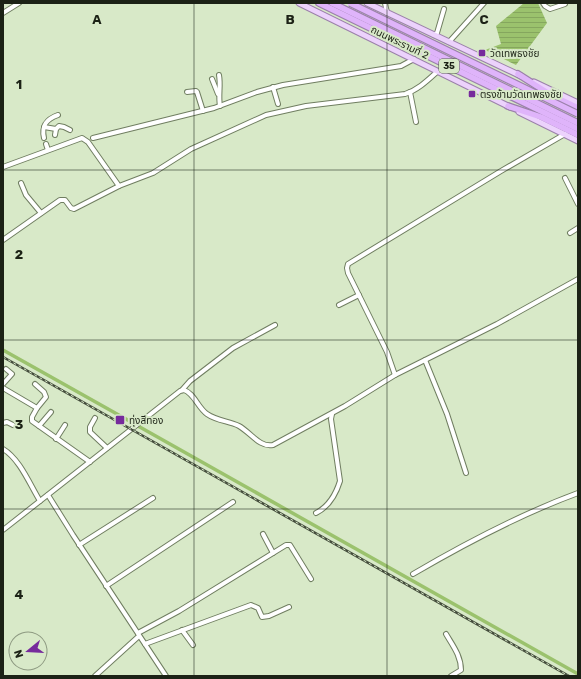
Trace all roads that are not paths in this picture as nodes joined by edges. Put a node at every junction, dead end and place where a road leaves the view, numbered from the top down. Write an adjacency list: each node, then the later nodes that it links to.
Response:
1 (19, 3): 13 (street)
2 (299, 3): 16 (main road, ถนนพระรามที่ 2 / 35)
3 (319, 3): 27 (highway, ถนนพระรามที่ 2 / 35)
4 (332, 3): 38 (highway)
5 (349, 3): 22 (highway, ถนนพระรามที่ 2 / 35); 35 (highway, bridge)
6 (369, 3): 12 (main road, ถนนพระรามที่ 2 / 35)
7 (385, 3): 12 (street)
8 (484, 3): 15 (street)
9 (543, 3): 10 (street)
10 (564, 4)
11 (444, 9): 14 (street)
12 (387, 12): 14 (main road, ถนนพระรามที่ 2 / 35)
13 (3, 13)
14 (434, 35): 15 (main road, ถนนพระรามที่ 2 / 35)
15 (450, 42): 18 (main road, ถนนพระรามที่ 2 / 35)
16 (414, 59): 17 (main road, ถนนพระรามที่ 2 / 35); 21 (street)
17 (438, 71): 24 (street); 31 (main road, ถนนพระรามที่ 2 / 35)
18 (518, 74): 26 (highway); 28 (main road, ถนนพระรามที่ 2 / 35)
19 (219, 75): 25 (street)
20 (212, 79): 25 (street)
21 (273, 87): 29 (street); 30 (street)
22 (519, 87): 26 (highway); 35 (highway, ถนนพระรามที่ 2 / 35)
23 (187, 92): 33 (street)
24 (410, 92): 37 (street); 54 (street)
25 (218, 95): 30 (street)
26 (551, 95): 32 (highway)
27 (513, 97): 36 (highway); 40 (highway, ถนนพระรามที่ 2 / 35)
28 (578, 103)
29 (278, 104)
30 (220, 106): 33 (street)
31 (508, 106): 36 (highway); 43 (main road, ถนนพระรามที่ 2 / 35)
32 (578, 108)
33 (203, 111): 47 (street)
34 (58, 115): 39 (street)
35 (578, 115)
36 (541, 116): 45 (highway)
37 (416, 122)
38 (578, 123)
39 (44, 127): 41 (street); 46 (street)
40 (578, 128)
41 (56, 129): 42 (street); 44 (street)
42 (70, 130)
43 (565, 134): 48 (main road, ถนนพระรามที่ 2 / 35); 61 (street)
44 (55, 135)
45 (578, 135)
46 (44, 138)
47 (93, 138)
48 (578, 140)
49 (46, 144): 50 (street)
50 (48, 150): 51 (street); 54 (street)
51 (3, 167)
52 (565, 178): 55 (street)
53 (21, 183): 56 (street)
54 (119, 186): 56 (street)
55 (578, 204)
56 (41, 213): 59 (street)
57 (578, 228): 58 (street)
58 (570, 233)
59 (3, 240)
60 (578, 279): 64 (street)
61 (359, 295): 62 (street); 67 (street)
62 (339, 305)
63 (275, 325): 71 (street)
64 (425, 360): 67 (street); 84 (street)
65 (6, 369): 68 (street)
66 (16, 373): 70 (street)
67 (395, 375): 74 (street)
68 (3, 384)
69 (35, 384): 72 (street)
70 (3, 388): 72 (street)
71 (182, 391): 74 (street); 81 (street)
72 (36, 408): 79 (street)
73 (51, 412): 79 (street)
74 (332, 414): 90 (street)
75 (95, 418): 81 (street)
76 (3, 423): 77 (street)
77 (13, 425)
78 (65, 425): 80 (street)
79 (39, 426): 80 (street)
80 (56, 439): 83 (street)
81 (107, 448): 83 (street)
82 (3, 449): 88 (street)
83 (90, 462): 86 (street)
84 (466, 473)
85 (578, 493): 95 (street)
86 (48, 495): 88 (street); 93 (street)
87 (152, 498): 93 (street)
88 (40, 501): 91 (street)
89 (233, 502): 97 (street)
90 (316, 514)
91 (3, 530)
92 (263, 534): 94 (street)
93 (80, 545): 97 (street)
94 (273, 552): 96 (street); 101 (street)
95 (413, 574)
96 (311, 579)
97 (106, 586): 101 (street)
98 (288, 607): 99 (street)
99 (182, 630): 102 (street); 103 (street)
100 (446, 634): 106 (street)
101 (139, 635): 102 (street); 104 (street)
102 (145, 644): 105 (street)
103 (192, 645)
104 (95, 676)
105 (166, 676)
106 (451, 676)

